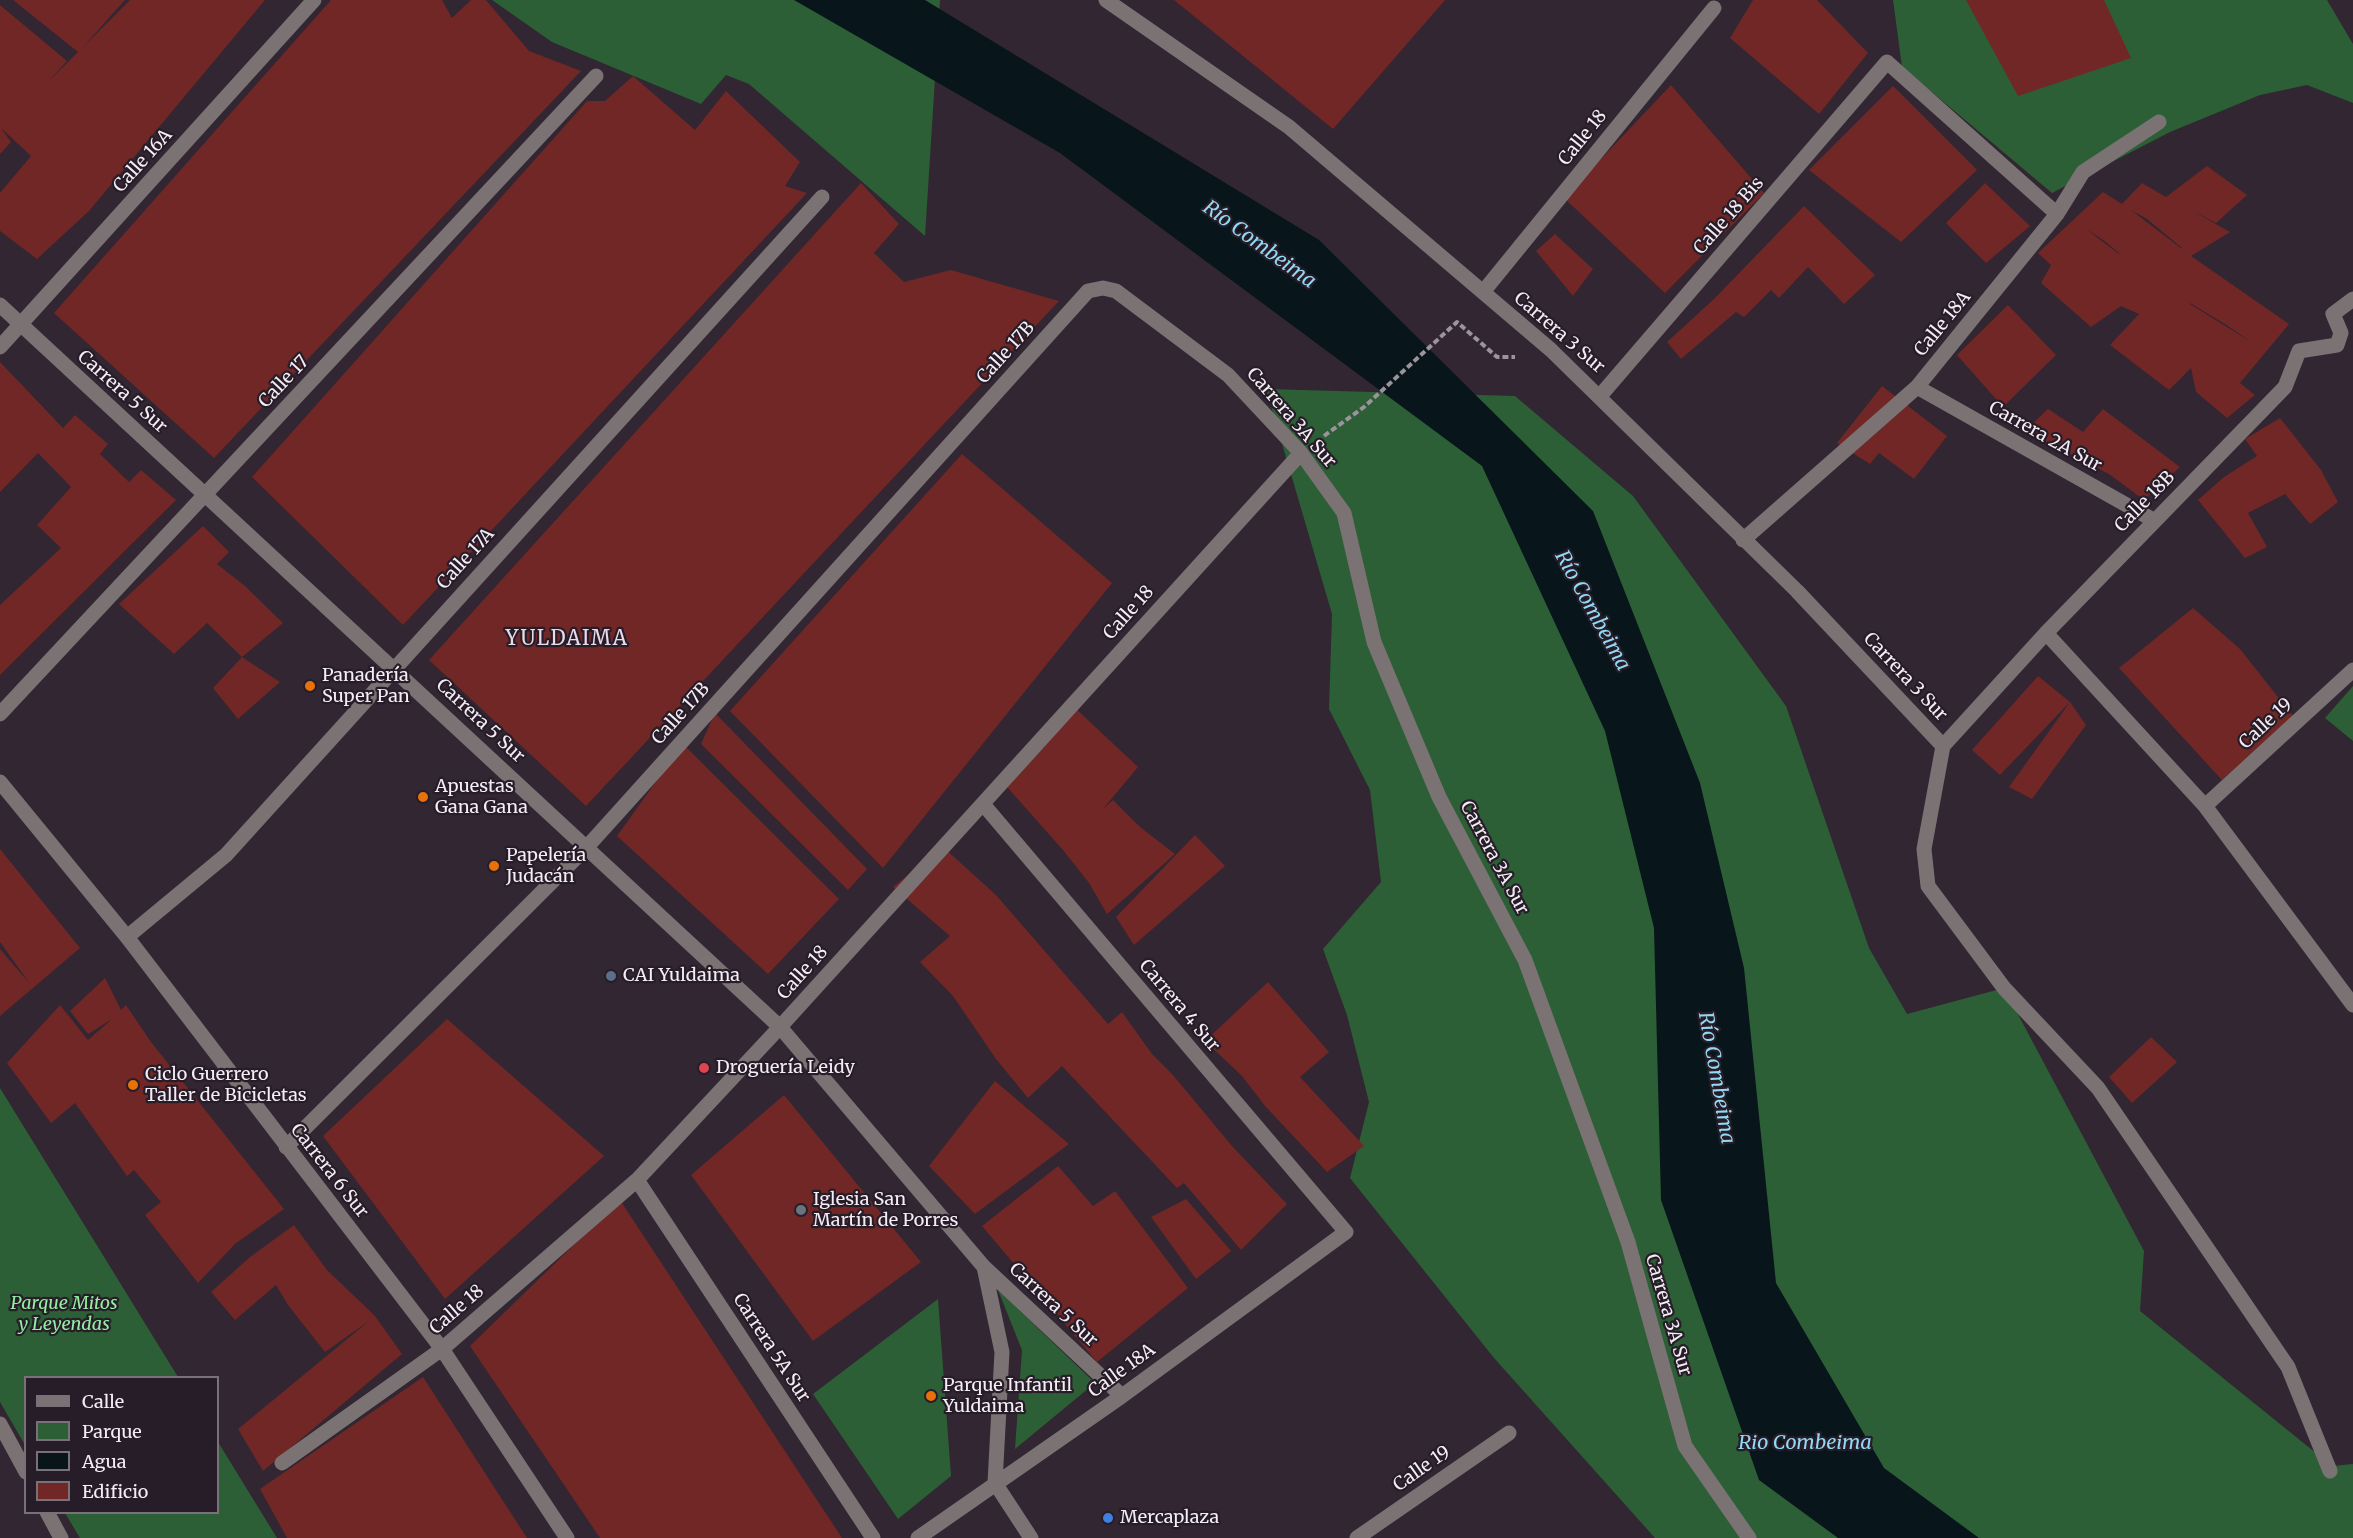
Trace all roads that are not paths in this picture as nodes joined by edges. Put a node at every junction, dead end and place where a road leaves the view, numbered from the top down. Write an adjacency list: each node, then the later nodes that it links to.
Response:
1 (314, 0): 12 (street, Calle 16A)
2 (1106, 0): 9 (street, Carrera 3 Sur)
3 (1714, 8): 9 (street, Calle 18)
4 (596, 76): 17 (street, Calle 17)
5 (2159, 122): 7 (street, Calle 18A)
6 (822, 197): 21 (street, Calle 17A)
7 (2056, 214): 14 (street, Calle 18A); 15 (street, Calle 18 Bis)
8 (1088, 291): 16 (street, Carrera 3A Sur); 28 (street, Calle 17B)
9 (1483, 292): 15 (street, Carrera 3 Sur)
10 (2353, 299): 18 (street, Calle 18B)
11 (0, 305): 12 (street, Carrera 5 Sur)
12 (20, 326): 13 (street, Calle 16A); 17 (street, Carrera 5 Sur)
13 (0, 347)
14 (1917, 387): 18 (street, Carrera 2A Sur); 19 (street, Calle 18A)
15 (1600, 396): 19 (street, Carrera 3 Sur)
16 (1300, 453): 26 (street, Calle 18); 51 (street, Carrera 3A Sur)
17 (206, 496): 21 (street, Carrera 5 Sur); 23 (street, Calle 17)
18 (2155, 521): 20 (street, Calle 18B)
19 (1743, 540): 24 (street, Carrera 3 Sur)
20 (2046, 633): 24 (street, Calle 18B); 27 (street)
21 (394, 667): 28 (street, Carrera 5 Sur); 29 (street, Calle 17A)
22 (2353, 670): 27 (street, Calle 19)
23 (0, 714)
24 (1943, 746): 42 (street)
25 (0, 782): 29 (street, Carrera 6 Sur)
26 (983, 804): 31 (street, Calle 18); 34 (street, Carrera 4 Sur)
27 (2205, 806): 30 (street)
28 (587, 847): 31 (street, Carrera 5 Sur); 32 (street, Calle 17B)
29 (127, 937): 32 (street, Carrera 6 Sur)
30 (2353, 1005)
31 (780, 1027): 33 (street, Calle 18); 35 (street, Carrera 5 Sur)
32 (286, 1147): 36 (street, Carrera 6 Sur)
33 (637, 1180): 36 (street, Calle 18); 47 (street, Carrera 5A Sur)
34 (1346, 1232): 37 (street, Calle 18A)
35 (984, 1267): 37 (street, Carrera 5 Sur); 43 (street, Carrera 5 Sur)
36 (442, 1350): 40 (street, Calle 18); 46 (street, Carrera 6 Sur)
37 (1122, 1396): 43 (street, Calle 18A)
38 (0, 1424): 41 (street)
39 (1509, 1433): 50 (street, Calle 19)
40 (282, 1464)
41 (24, 1468)
42 (2330, 1471)
43 (995, 1483): 48 (street, Calle 18A); 49 (street)
44 (48, 1514): 45 (street)
45 (61, 1538)
46 (567, 1538)
47 (873, 1538)
48 (918, 1538)
49 (1031, 1538)
50 (1357, 1538)
51 (1749, 1538)

